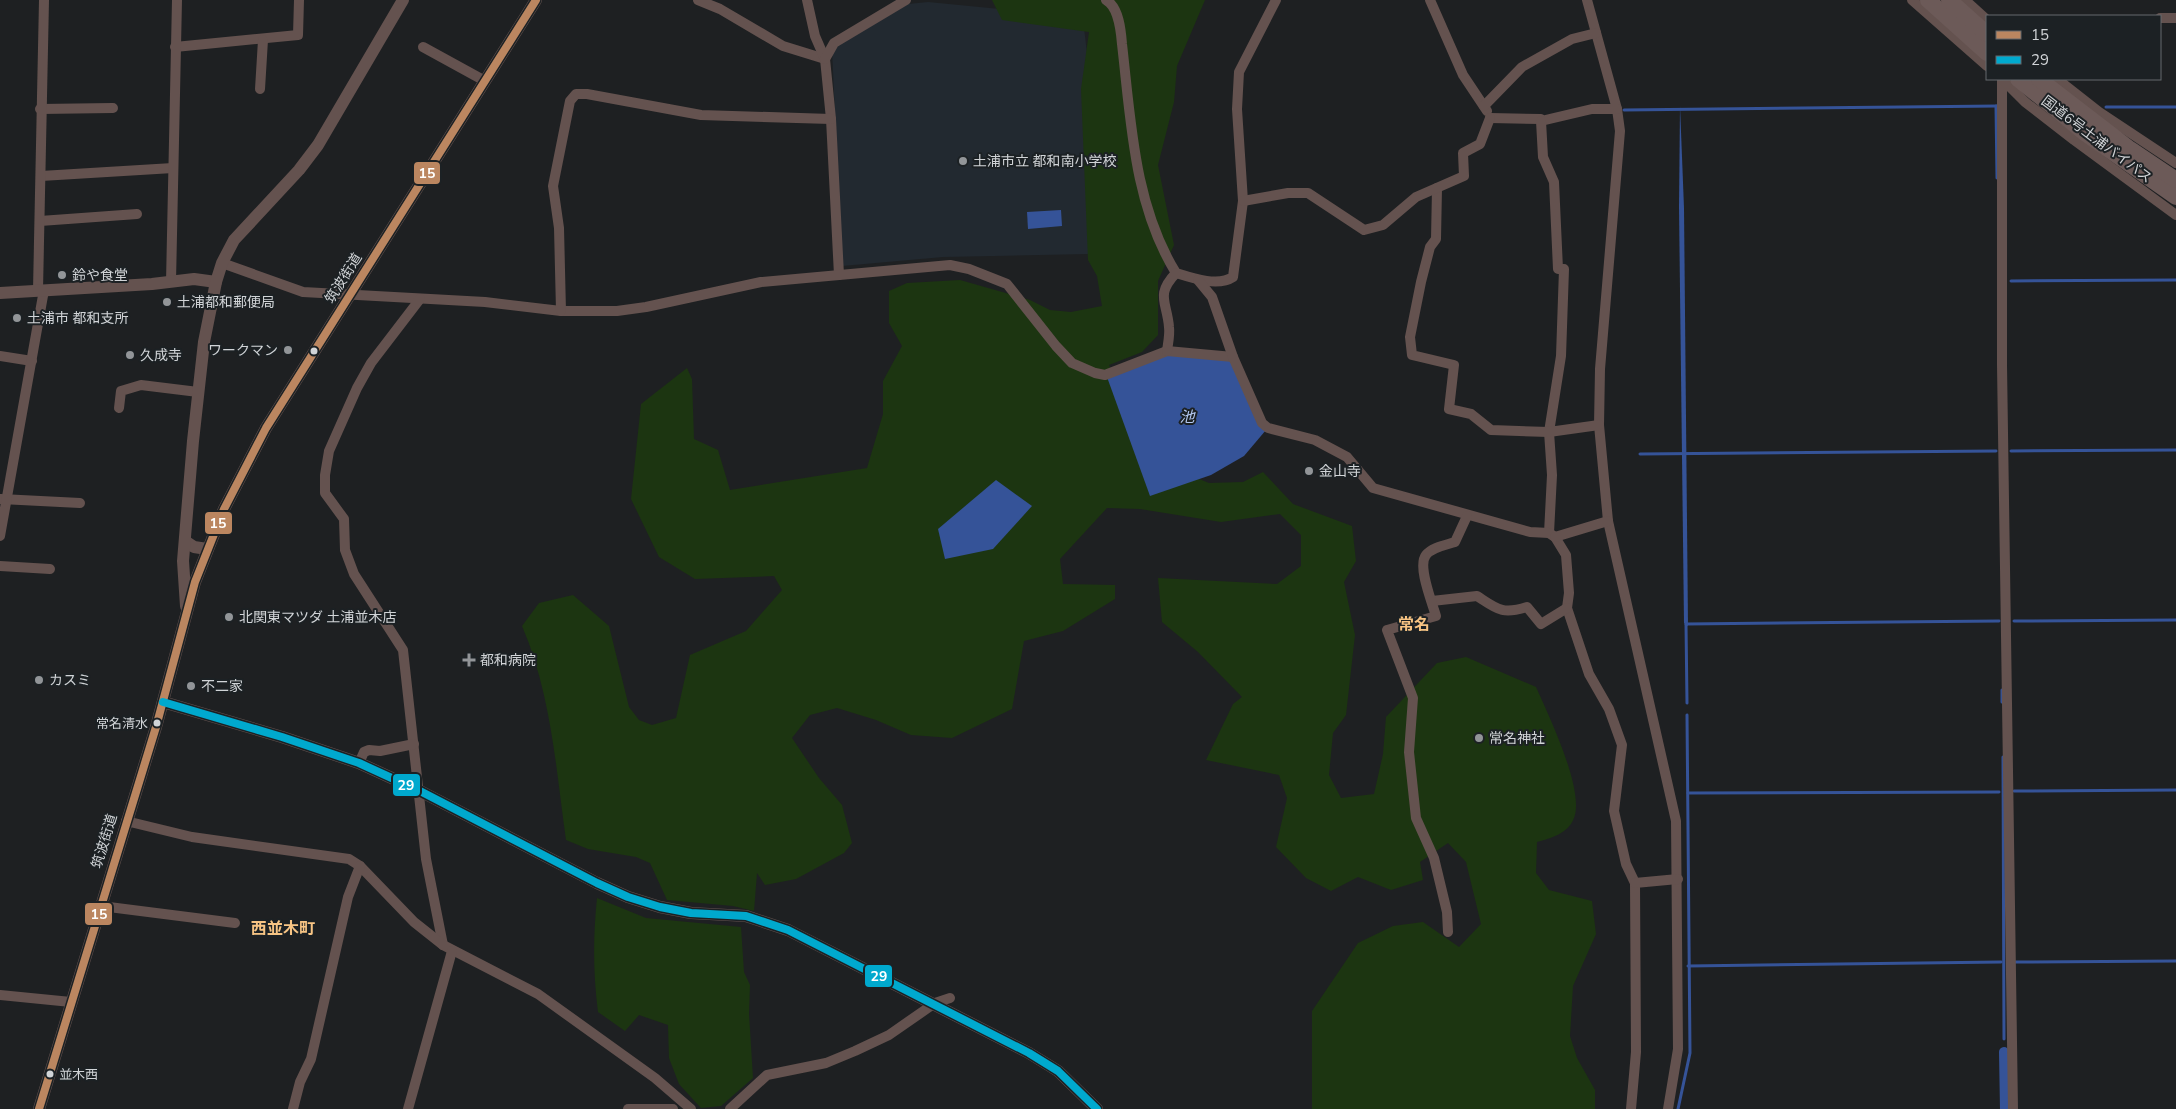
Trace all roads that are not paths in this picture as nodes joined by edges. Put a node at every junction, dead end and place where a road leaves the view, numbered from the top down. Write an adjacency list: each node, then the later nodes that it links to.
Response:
1 (44, 0): 37 (street)
2 (176, 0): 23 (street)
3 (299, 0): 22 (street)
4 (403, 0): 52 (street)
5 (536, 0): 33 (street, 筑波街道)
6 (698, 0): 26 (street)
7 (807, 0): 26 (street)
8 (906, 0): 26 (street)
9 (1106, 0): 53 (street)
10 (1276, 0): 48 (street)
11 (1430, 0): 35 (street)
12 (1586, 0): 20 (street)
13 (1912, 0): 27 (street)
14 (1928, 0): 25 (highway)
15 (1949, 0): 21 (highway)
16 (1965, 0): 19 (street)
17 (2161, 18): 18 (street)
18 (2176, 18)
19 (1986, 19)
20 (1596, 33): 35 (street); 38 (street)
21 (1986, 33)
22 (264, 40): 23 (street); 34 (street)
23 (175, 47): 43 (street)
24 (423, 47): 33 (street)
25 (1986, 52)
26 (825, 59): 40 (street)
27 (1986, 65)
28 (2002, 80): 112 (street)
29 (2003, 80): 50 (street)
30 (2019, 80): 47 (highway, 国道6号土浦バイパス)
31 (2039, 80): 45 (highway, 国道6号土浦バイパス)
32 (2059, 80): 42 (street)
33 (486, 81): 60 (street, 筑波街道)
34 (260, 89)
35 (1484, 106): 39 (street)
36 (113, 108): 37 (street)
37 (40, 109): 44 (street)
38 (1617, 109): 41 (street); 69 (street)
39 (1490, 118): 41 (street); 46 (street)
40 (831, 119): 54 (street); 62 (street)
41 (1541, 121): 70 (street)
42 (2176, 163)
43 (173, 168): 44 (street); 56 (street)
44 (41, 176): 51 (street)
45 (2176, 180)
46 (1437, 188): 48 (street); 70 (street)
47 (2176, 197)
48 (1243, 201): 55 (street)
49 (137, 214): 51 (street)
50 (2176, 215)
51 (40, 221): 58 (street)
52 (222, 263): 57 (street); 60 (street)
53 (1176, 273): 55 (street); 63 (street)
54 (839, 275): 62 (street); 63 (street)
55 (1198, 280): 65 (street)
56 (171, 282): 57 (street); 58 (street)
57 (216, 282): 67 (street)
58 (41, 290): 59 (street); 66 (street)
59 (0, 293)
60 (351, 293): 61 (street); 78 (street, 筑波街道)
61 (420, 299): 62 (street); 87 (street)
62 (561, 311)
63 (1167, 351): 65 (street)
64 (0, 356): 66 (street)
65 (1233, 357): 73 (street)
66 (32, 361): 71 (street)
67 (198, 392): 68 (street); 77 (street)
68 (119, 408)
69 (1599, 425): 70 (street); 74 (street)
70 (1549, 432): 75 (street)
71 (3, 499): 72 (street); 76 (street)
72 (80, 503)
73 (1467, 516): 75 (street); 83 (street)
74 (1608, 521): 75 (street); 92 (street)
75 (1552, 535): 84 (street)
76 (0, 536)
77 (185, 542): 78 (street); 81 (street)
78 (207, 549): 82 (street, 筑波街道)
79 (0, 566): 80 (street)
80 (50, 570)
81 (184, 572): 82 (street); 85 (street)
82 (196, 582): 85 (street, 筑波街道)
83 (1432, 601): 84 (street); 96 (street)
84 (1567, 608): 93 (street)
85 (187, 610): 86 (street, 筑波街道)
86 (163, 702): 88 (street); 90 (street, 筑波街道)
87 (414, 744): 88 (street); 89 (street)
88 (358, 763): 89 (street)
89 (420, 791): 97 (street); 101 (street)
90 (126, 821): 91 (street); 94 (street, 筑波街道)
91 (360, 866): 97 (street); 103 (street)
92 (1678, 879): 93 (street); 111 (street)
93 (1634, 883): 110 (street)
94 (100, 906): 95 (street); 100 (street, 筑波街道)
95 (235, 923)
96 (1448, 932)
97 (447, 948): 104 (street); 107 (street)
98 (0, 994): 100 (street)
99 (950, 998): 101 (street)
100 (71, 1002): 102 (street, 筑波街道)
101 (934, 1004): 108 (street); 109 (street)
102 (39, 1109)
103 (293, 1109)
104 (408, 1109)
105 (628, 1109): 106 (street)
106 (673, 1109)
107 (691, 1109)
108 (730, 1109)
109 (1097, 1109)
110 (1631, 1109)
111 (1668, 1109)
112 (2012, 1109)

